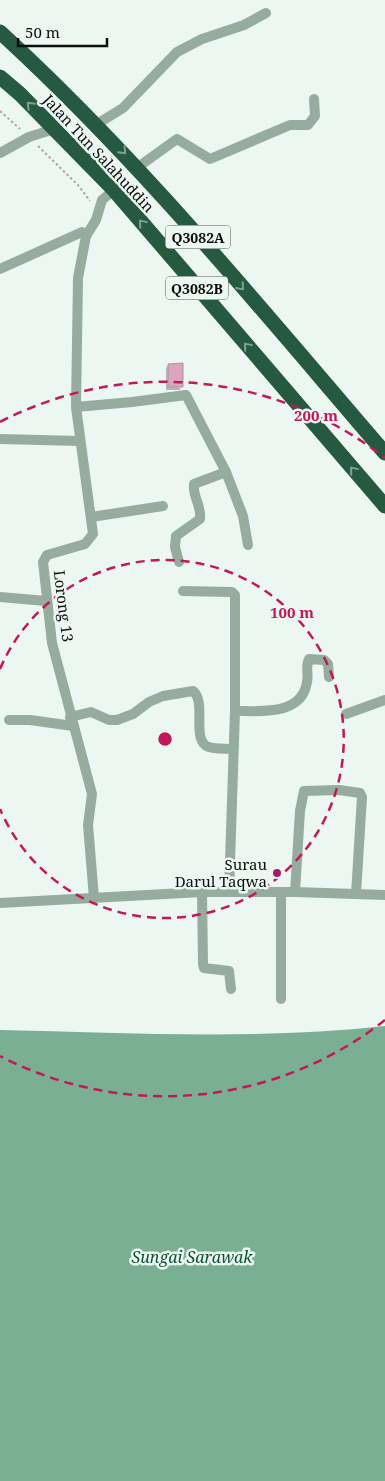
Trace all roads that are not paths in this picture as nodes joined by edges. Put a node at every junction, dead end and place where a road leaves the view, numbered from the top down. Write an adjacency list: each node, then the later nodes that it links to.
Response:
1 (266, 13): 5 (street)
2 (0, 32): 5 (highway, Jalan Tun Salahuddin / Q3082A)
3 (0, 77): 6 (highway, Jalan Tun Salahuddin / Q3082B, one-way to 3)
4 (314, 99): 8 (street)
5 (97, 124): 8 (highway, Jalan Tun Salahuddin / Q3082A, one-way to 8)
6 (54, 129): 7 (street); 9 (highway, Jalan Tun Salahuddin / Q3082B)
7 (0, 154)
8 (138, 167): 15 (highway, Jalan Tun Salahuddin / Q3082A, one-way to 15)
9 (114, 190): 10 (street, Lorong 13); 18 (highway, Jalan Tun Salahuddin / Q3082B, one-way to 9)
10 (89, 232): 11 (street); 12 (street, Lorong 13)
11 (0, 269)
12 (76, 407): 14 (street, Lorong 13); 16 (street)
13 (0, 439): 14 (street)
14 (80, 441): 19 (street, Lorong 13)
15 (385, 453)
16 (226, 472): 20 (street); 21 (street)
17 (163, 506): 19 (street)
18 (385, 506)
19 (91, 517): 24 (street, Lorong 13)
20 (248, 545)
21 (179, 562)
22 (183, 591): 27 (street)
23 (0, 597): 24 (street)
24 (46, 602): 30 (street, Lorong 13)
25 (329, 677): 27 (street)
26 (385, 700): 28 (street)
27 (235, 711): 31 (street)
28 (346, 714)
29 (9, 720): 30 (street)
30 (72, 721): 31 (street); 38 (street, Lorong 13)
31 (233, 748): 33 (street)
32 (202, 892): 33 (street); 38 (street); 40 (street)
33 (229, 892): 34 (street)
34 (281, 892): 35 (street); 41 (street)
35 (295, 892): 36 (street); 36 (street)
36 (356, 894): 37 (street)
37 (385, 895)
38 (94, 898): 39 (street)
39 (0, 903)
40 (230, 989)
41 (281, 999)

